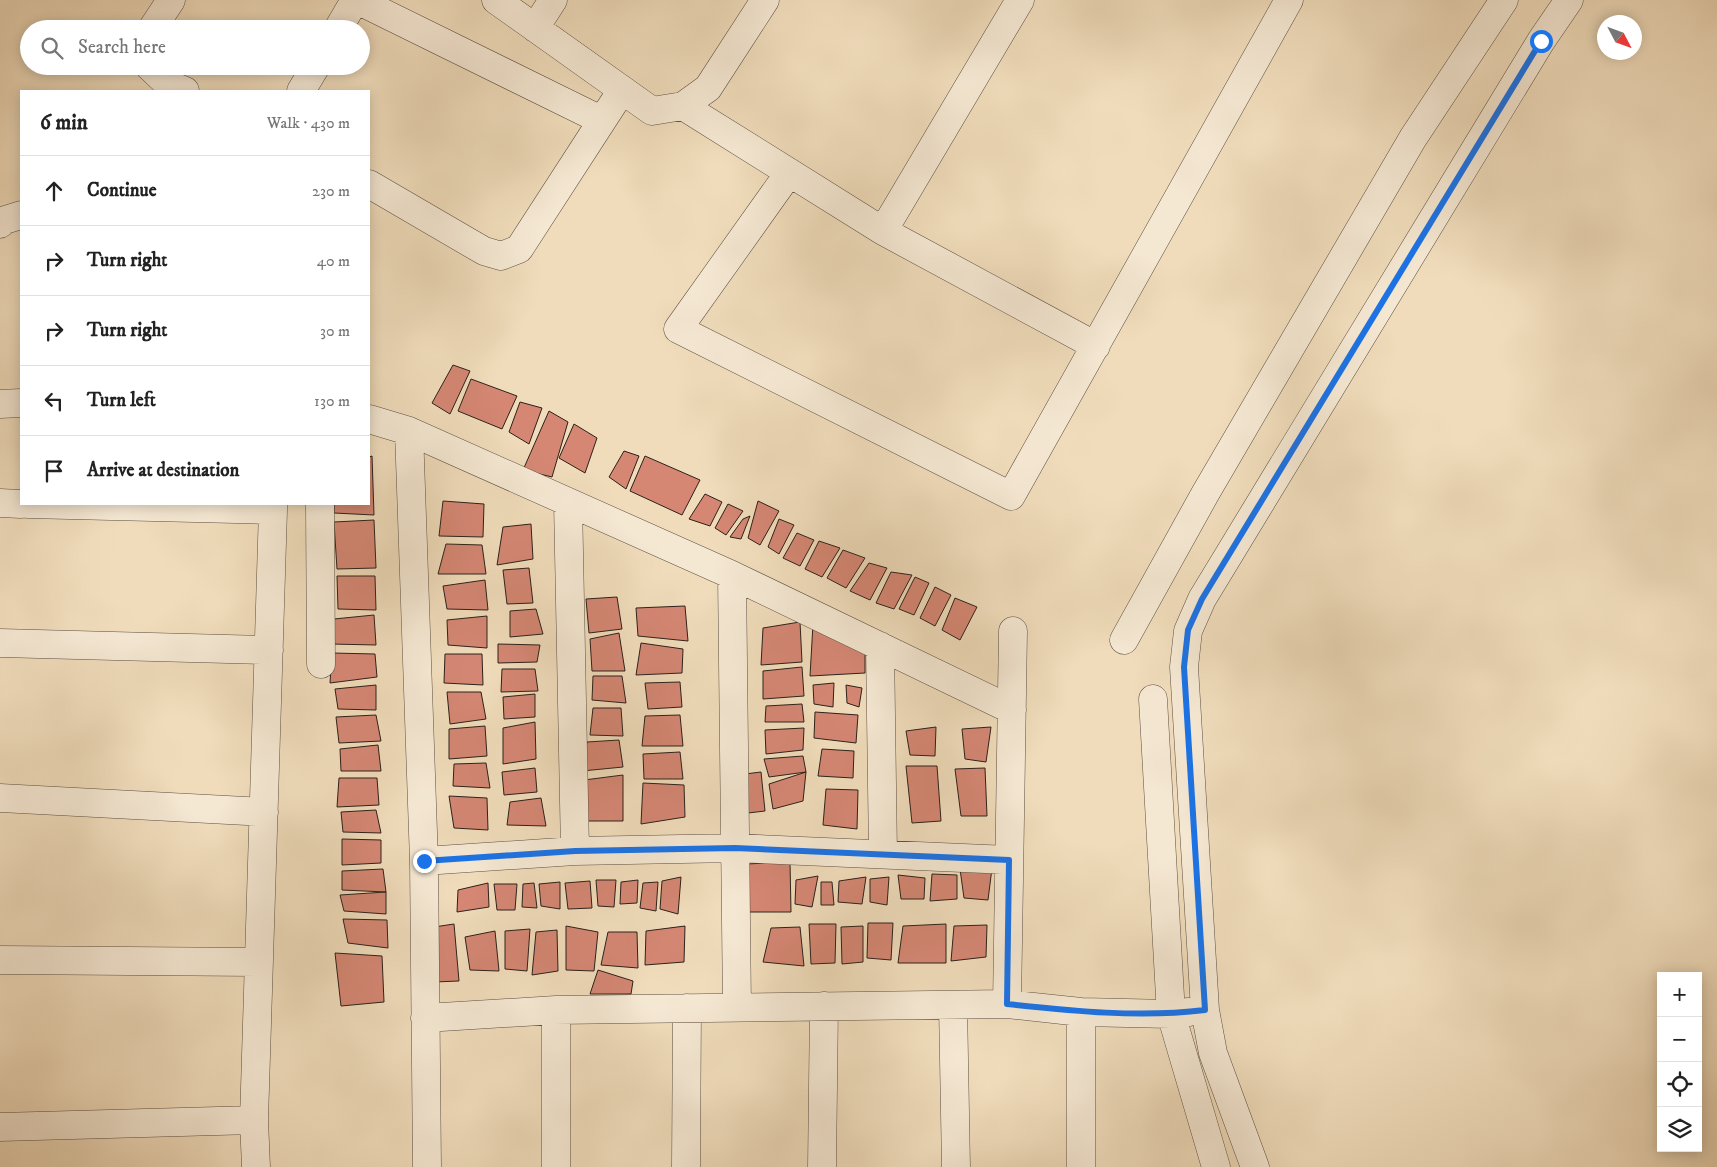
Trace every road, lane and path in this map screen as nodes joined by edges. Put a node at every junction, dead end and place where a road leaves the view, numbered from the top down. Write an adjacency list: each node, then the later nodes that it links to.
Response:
1 (171, 0): 10 (street)
2 (356, 0): 11 (street); 19 (street)
3 (496, 0): 12 (street)
4 (553, 0): 12 (street)
5 (765, 0): 18 (street)
6 (1020, 0): 24 (street)
7 (1289, 0): 25 (street)
8 (1504, 0): 38 (street)
9 (1569, 0): 60 (street)
10 (158, 20)
11 (344, 20)
12 (535, 28): 17 (street)
13 (158, 75): 15 (street)
14 (311, 75): 16 (street)
15 (183, 90)
16 (302, 90)
17 (622, 90): 18 (street); 19 (street)
18 (683, 106): 20 (street)
19 (601, 120): 21 (street)
20 (789, 172): 24 (street); 25 (street)
21 (370, 185)
22 (20, 215): 23 (street)
23 (0, 224)
24 (883, 231): 25 (street)
25 (1096, 346)
26 (20, 403): 27 (street)
27 (0, 404)
28 (370, 408): 29 (street)
29 (390, 425): 30 (street); 51 (street)
30 (568, 502): 36 (street); 48 (street)
31 (0, 503): 32 (street)
32 (20, 504)
33 (110, 505): 35 (street)
34 (320, 505): 42 (street)
35 (273, 507): 41 (street)
36 (732, 575): 40 (street); 47 (street)
37 (1013, 631): 44 (street)
38 (1124, 640)
39 (0, 643): 41 (street)
40 (880, 646): 44 (street); 49 (street)
41 (269, 650): 46 (street)
42 (321, 664)
43 (1153, 700): 62 (street)
44 (1012, 710): 50 (street)
45 (0, 798): 46 (street)
46 (264, 812): 53 (street)
47 (735, 848): 48 (street); 49 (street); 57 (street)
48 (575, 851): 51 (street)
49 (883, 854): 50 (street)
50 (1009, 860): 54 (street)
51 (424, 861): 63 (street)
52 (0, 960): 53 (street)
53 (260, 962): 64 (street)
54 (1007, 1004): 55 (street); 61 (street)
55 (953, 1005): 56 (street); 71 (street)
56 (824, 1006): 57 (street); 70 (street)
57 (737, 1007): 58 (street)
58 (687, 1008): 59 (street); 69 (street)
59 (556, 1010): 63 (street); 68 (street)
60 (1205, 1010): 62 (street); 74 (street)
61 (1082, 1012): 62 (street); 72 (street)
62 (1170, 1014): 73 (street)
63 (424, 1018): 67 (street)
64 (254, 1120): 65 (street); 66 (street)
65 (0, 1127)
66 (256, 1167)
67 (427, 1167)
68 (556, 1167)
69 (686, 1167)
70 (822, 1167)
71 (956, 1167)
72 (1081, 1167)
73 (1216, 1167)
74 (1255, 1167)

